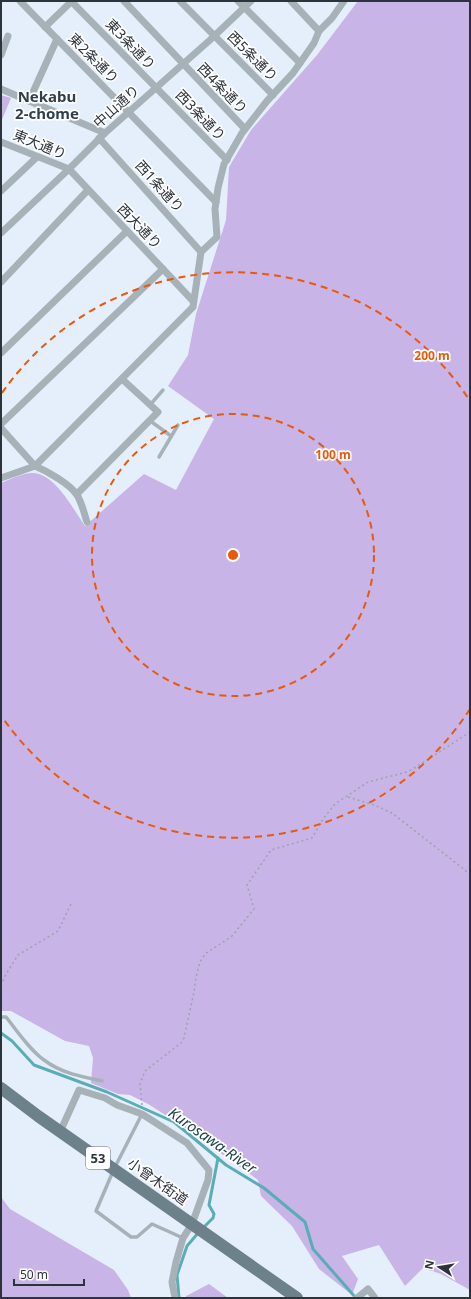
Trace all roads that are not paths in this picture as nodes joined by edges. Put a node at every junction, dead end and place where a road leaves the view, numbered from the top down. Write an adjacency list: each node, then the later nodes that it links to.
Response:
1 (20, 1): 10 (street, 東2条通り)
2 (71, 1): 10 (street); 18 (street, 東3条通り)
3 (124, 1): 17 (street, 西4条通り)
4 (180, 1): 13 (street, 西5条通り)
5 (238, 1): 9 (street)
6 (251, 1): 9 (street, 中山通り)
7 (291, 1): 11 (street)
8 (344, 1): 11 (street)
9 (244, 8): 13 (street, 中山通り); 16 (street)
10 (45, 27): 14 (street, 東2条通り)
11 (319, 31): 16 (street)
12 (8, 36): 15 (street)
13 (214, 36): 17 (street, 中山通り); 20 (street, 西5条通り)
14 (57, 39): 21 (street); 22 (street, 東2条通り)
15 (1, 55)
16 (300, 63): 20 (street)
17 (182, 64): 18 (street, 中山通り); 23 (street, 西4条通り)
18 (156, 88): 22 (street, 中山通り); 27 (street, 西3条通り)
19 (1, 90): 21 (street)
20 (273, 95): 23 (street)
21 (29, 101): 24 (street)
22 (129, 112): 24 (street, 中山通り); 31 (street, 東2条通り)
23 (245, 129): 27 (street)
24 (102, 135): 28 (street, 中山通り); 34 (street, 西1条通り)
25 (3, 145): 26 (street, 東大通り)
26 (37, 157): 28 (street, 東大通り); 30 (street)
27 (227, 160): 31 (street)
28 (68, 170): 29 (street, 西大通り); 33 (street, 中山通り)
29 (88, 190): 32 (street, 西大通り); 36 (street)
30 (1, 191)
31 (216, 202): 34 (street)
32 (127, 232): 35 (street, 西大通り); 38 (street)
33 (1, 233)
34 (201, 252): 37 (street)
35 (163, 269): 37 (street, 西大通り); 43 (street)
36 (1, 282)
37 (193, 301): 39 (street)
38 (1, 353)
39 (122, 379): 41 (street); 48 (street)
40 (163, 390): 41 (lane)
41 (150, 404): 42 (street)
42 (149, 420): 46 (lane); 50 (street)
43 (1, 424)
44 (178, 425): 46 (lane)
45 (1, 428): 48 (street)
46 (171, 436): 47 (lane)
47 (159, 457)
48 (35, 466): 49 (street); 50 (street)
49 (1, 478)
50 (76, 494): 51 (street)
51 (88, 522)
52 (1, 1017): 53 (lane)
53 (102, 1081)
54 (3, 1094): 56 (main road, 小曾木街道 / 53)
55 (142, 1114): 56 (street); 57 (lane); 58 (street)
56 (60, 1132): 57 (main road, 小曾木街道 / 53)
57 (114, 1169): 58 (main road, 小曾木街道 / 53); 59 (lane)
58 (194, 1225): 59 (street); 62 (main road, 小曾木街道 / 53)
59 (183, 1238): 61 (street)
60 (359, 1296): 63 (street)
61 (175, 1298)
62 (298, 1298)
63 (375, 1298)

